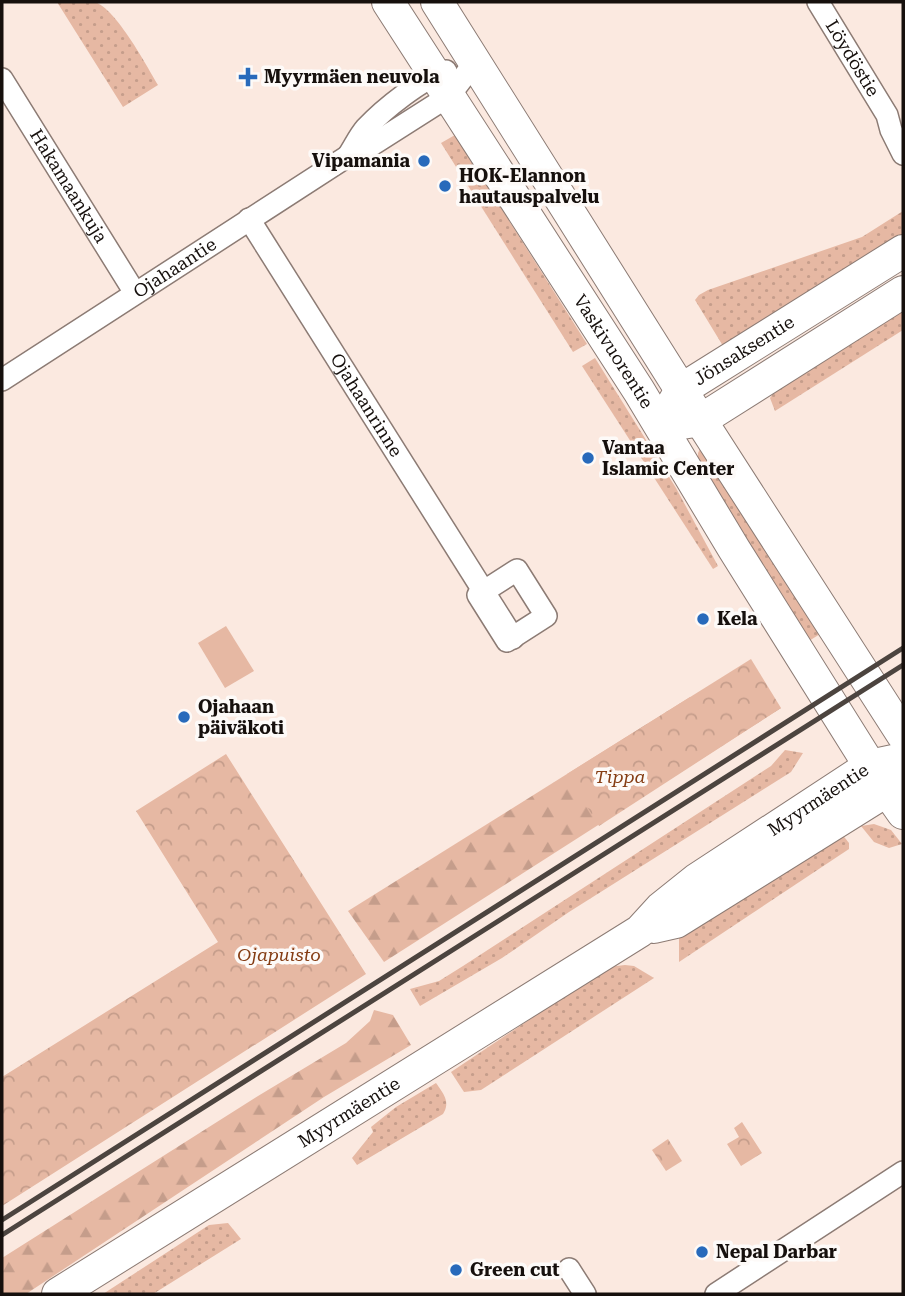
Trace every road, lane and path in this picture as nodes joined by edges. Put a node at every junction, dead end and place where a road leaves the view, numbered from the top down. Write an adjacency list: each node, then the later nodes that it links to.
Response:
1 (388, 2): 6 (main road, Vaskivuorentie)
2 (437, 2): 4 (main road, Vaskivuorentie)
3 (818, 2): 7 (street, Löydöstie)
4 (475, 62): 6 (street, Ojahaantie); 15 (main road, Vaskivuorentie)
5 (2, 79): 13 (street, Hakamaankuja)
6 (442, 85): 10 (street, Ojahaantie); 17 (main road, Vaskivuorentie)
7 (887, 115): 8 (street, Löydöstie); 9 (street, Löydöstie)
8 (903, 129)
9 (903, 153)
10 (249, 219): 13 (street, Ojahaantie); 18 (street, Ojahaanrinne)
11 (903, 251): 15 (main road, Jönsaksentie)
12 (903, 292): 16 (main road, Jönsaksentie)
13 (135, 293): 14 (street, Ojahaantie)
14 (2, 380)
15 (681, 390): 16 (main road, Vaskivuorentie); 17 (main road, Jönsaksentie)
16 (701, 420): 17 (main road, Jönsaksentie); 19 (main road, Vaskivuorentie)
17 (660, 427): 21 (main road, Vaskivuorentie)
18 (483, 592): 18 (street, Ojahaanrinne)
19 (903, 735)
20 (903, 759): 21 (main road, Myyrmäentie)
21 (891, 785): 24 (main road, Myyrmäentie)
22 (903, 1172): 26 (street)
23 (569, 1269): 25 (street)
24 (58, 1294)
25 (585, 1294)
26 (716, 1294)

